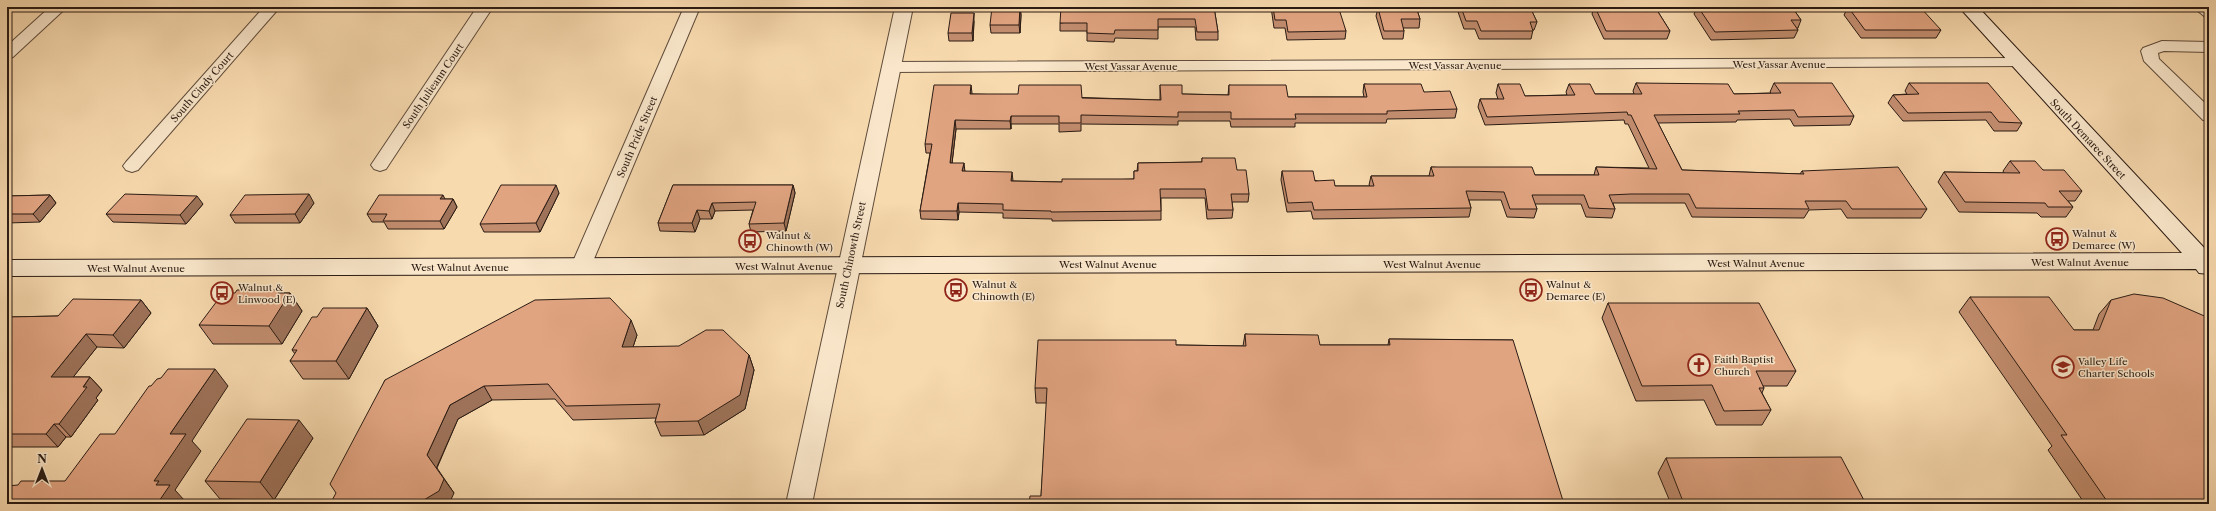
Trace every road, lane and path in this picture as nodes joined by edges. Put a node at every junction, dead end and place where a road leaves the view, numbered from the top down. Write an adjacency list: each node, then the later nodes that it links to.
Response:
1 (59, 7): 10 (street)
2 (272, 7): 15 (street, South Cindy Court)
3 (485, 7): 14 (street, South Julieann Court)
4 (692, 7): 18 (street, South Pride Street)
5 (904, 7): 12 (main road, South Chinowth Street)
6 (1968, 7): 11 (main road, South Demaree Street)
7 (2201, 7): 8 (street)
8 (2209, 13)
9 (2209, 46): 13 (street)
10 (7, 54)
11 (2019, 63): 12 (street, West Vassar Avenue); 16 (main road, South Demaree Street)
12 (891, 67): 17 (main road, South Chinowth Street)
13 (2209, 116)
14 (380, 165)
15 (132, 166)
16 (2206, 264): 17 (main road, West Walnut Avenue)
17 (849, 265): 18 (main road, West Walnut Avenue); 20 (main road, South Chinowth Street)
18 (581, 266): 19 (main road, West Walnut Avenue)
19 (7, 268)
20 (799, 504)

